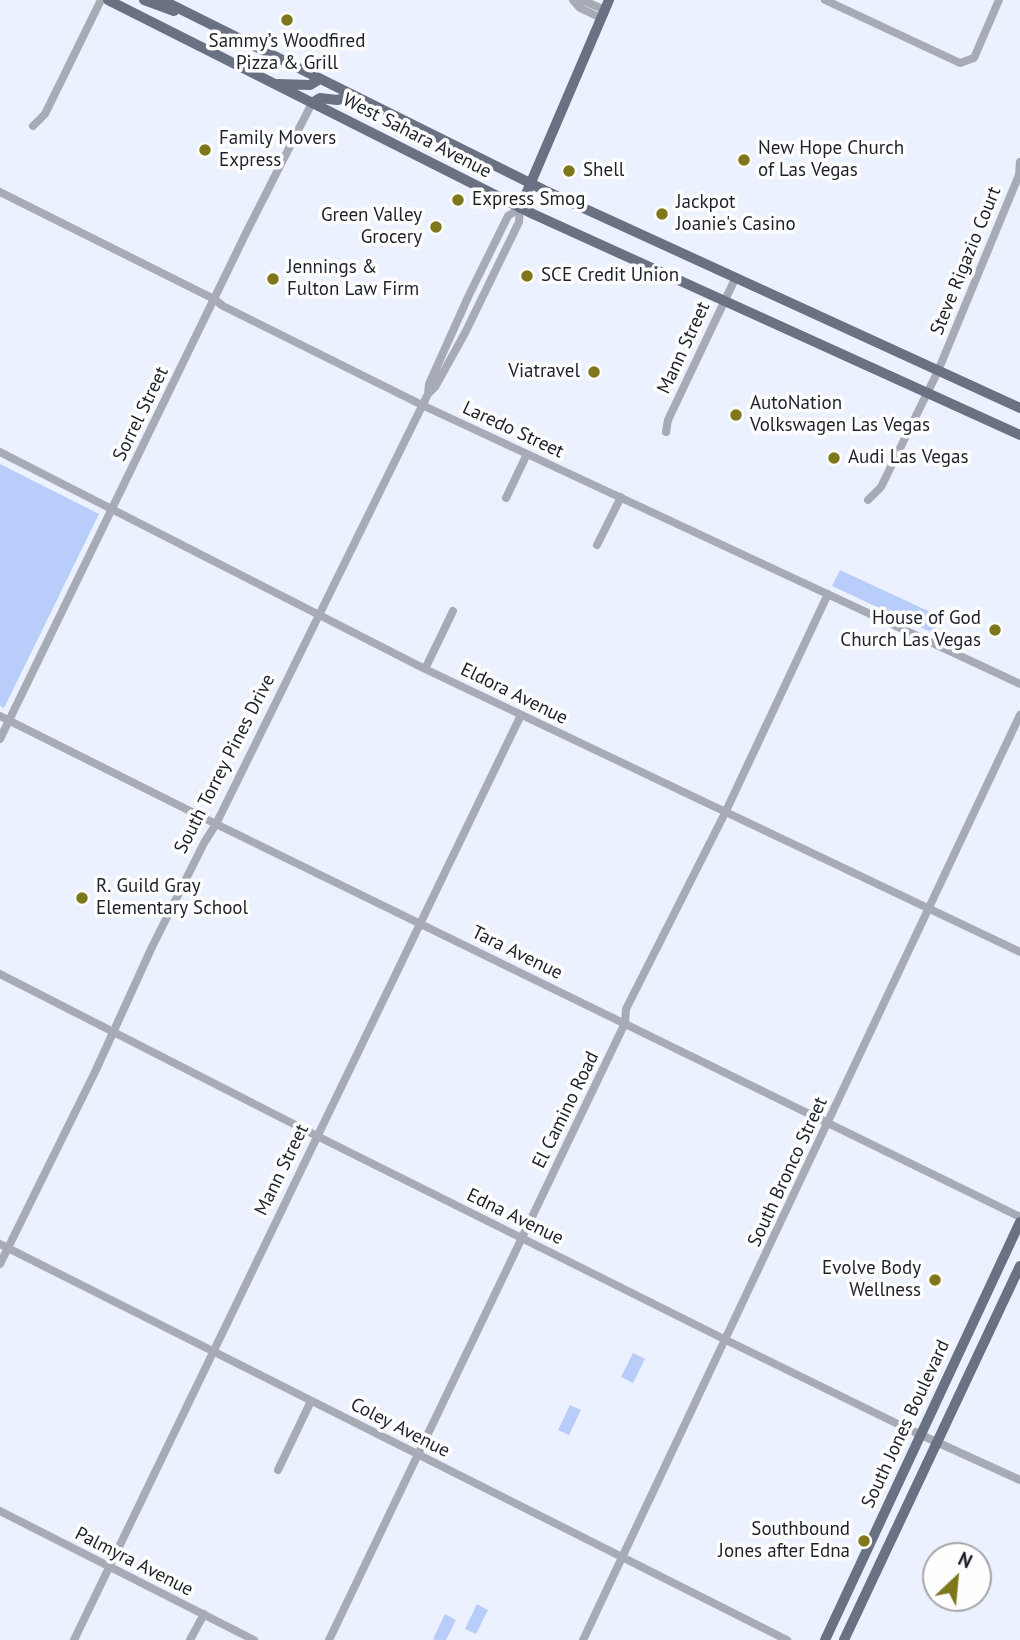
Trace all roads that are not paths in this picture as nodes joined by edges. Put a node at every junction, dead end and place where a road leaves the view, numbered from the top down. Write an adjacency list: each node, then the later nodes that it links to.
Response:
1 (101, 0): 15 (street)
2 (108, 0): 12 (main road, West Sahara Avenue)
3 (144, 0): 10 (main road)
4 (162, 0): 10 (main road, West Sahara Avenue)
5 (573, 0): 9 (street)
6 (582, 0): 9 (street)
7 (825, 0): 8 (street)
8 (999, 0)
9 (605, 9): 17 (main road, South Torrey Pines Drive)
10 (185, 12): 11 (main road, West Sahara Avenue)
11 (320, 79): 12 (main road); 13 (main road, West Sahara Avenue)
12 (274, 84): 14 (main road, West Sahara Avenue)
13 (355, 96): 14 (main road); 17 (main road, West Sahara Avenue)
14 (312, 103): 19 (main road, West Sahara Avenue); 21 (street, Sorrel Street)
15 (33, 126)
16 (1020, 162): 25 (street, Steve Rigazio Court)
17 (531, 184): 19 (main road, South Torrey Pines Drive); 20 (main road, West Sahara Avenue)
18 (1, 194): 21 (street, Laredo Street)
19 (520, 208): 22 (main road, West Sahara Avenue); 23 (street, South Torrey Pines Drive); 24 (street, South Torrey Pines Drive)
20 (735, 279): 22 (street, Mann Street); 25 (main road, West Sahara Avenue)
21 (215, 299): 28 (street, Laredo Street); 37 (street, Sorrel Street)
22 (724, 301): 26 (main road, West Sahara Avenue); 30 (street, Mann Street)
23 (453, 327): 24 (street); 27 (street, South Torrey Pines Drive)
24 (465, 333): 27 (street, South Torrey Pines Drive)
25 (938, 370): 26 (street); 29 (main road, West Sahara Avenue)
26 (928, 392): 31 (main road, West Sahara Avenue); 36 (street)
27 (428, 394): 28 (street, South Torrey Pines Drive)
28 (422, 405): 33 (street, Laredo Street); 41 (street, South Torrey Pines Drive)
29 (1020, 408)
30 (666, 432)
31 (1020, 435)
32 (0, 452): 37 (street, Eldora Avenue)
33 (527, 454): 34 (street, Laredo Street); 35 (street)
34 (621, 497): 38 (street); 39 (street, Laredo Street)
35 (506, 498)
36 (869, 500)
37 (113, 508): 41 (street, Eldora Avenue); 47 (street, Sorrel Street)
38 (597, 545)
39 (828, 594): 43 (street, Laredo Street); 49 (street, El Camino Road)
40 (453, 611): 42 (street)
41 (320, 615): 42 (street, Eldora Avenue); 50 (street, South Torrey Pines Drive)
42 (425, 669): 44 (street, Eldora Avenue)
43 (1020, 684)
44 (521, 715): 49 (street, Eldora Avenue); 52 (street, Mann Street)
45 (1020, 715): 51 (street, South Bronco Street)
46 (0, 716): 47 (street, Tara Avenue)
47 (9, 720): 48 (street, Sorrel Street); 50 (street, Tara Avenue)
48 (0, 739)
49 (725, 813): 51 (street, Eldora Avenue); 55 (street, El Camino Road)
50 (216, 824): 52 (street, Tara Avenue); 56 (street, South Torrey Pines Drive)
51 (930, 909): 53 (street, Eldora Avenue); 57 (street, South Bronco Street)
52 (420, 923): 55 (street, Tara Avenue); 58 (street, Mann Street)
53 (1020, 952)
54 (0, 974): 56 (street, Edna Avenue)
55 (625, 1023): 57 (street, Tara Avenue); 61 (street, El Camino Road)
56 (113, 1032): 58 (street, Edna Avenue); 62 (street, South Torrey Pines Drive)
57 (828, 1124): 59 (street, Tara Avenue); 65 (street, South Bronco Street)
58 (317, 1136): 61 (street, Edna Avenue); 66 (street, Mann Street)
59 (1020, 1217)
60 (1020, 1222): 68 (main road, South Jones Boulevard)
61 (522, 1238): 65 (street, Edna Avenue); 70 (street, El Camino Road)
62 (4, 1246): 63 (street, South Torrey Pines Drive); 66 (street, Coley Avenue)
63 (0, 1264)
64 (1020, 1266): 69 (main road, South Jones Boulevard)
65 (726, 1340): 68 (street, Edna Avenue); 74 (street, South Bronco Street)
66 (212, 1351): 67 (street, Coley Avenue); 75 (street, Mann Street)
67 (311, 1401): 70 (street, Coley Avenue); 71 (street)
68 (921, 1435): 69 (street, Edna Avenue); 83 (main road, South Jones Boulevard)
69 (936, 1442): 72 (street, Edna Avenue); 84 (main road, South Jones Boulevard)
70 (419, 1455): 74 (street, Coley Avenue); 80 (street, El Camino Road)
71 (278, 1469)
72 (1020, 1480)
73 (0, 1511): 75 (street, Palmyra Avenue)
74 (622, 1558): 81 (street, South Bronco Street); 82 (street, Coley Avenue)
75 (110, 1567): 76 (street, Palmyra Avenue); 77 (street, Mann Street)
76 (204, 1614): 78 (street); 79 (street, Palmyra Avenue)
77 (74, 1640)
78 (190, 1640)
79 (254, 1640)
80 (329, 1640)
81 (583, 1640)
82 (787, 1640)
83 (825, 1640)
84 (844, 1640)

